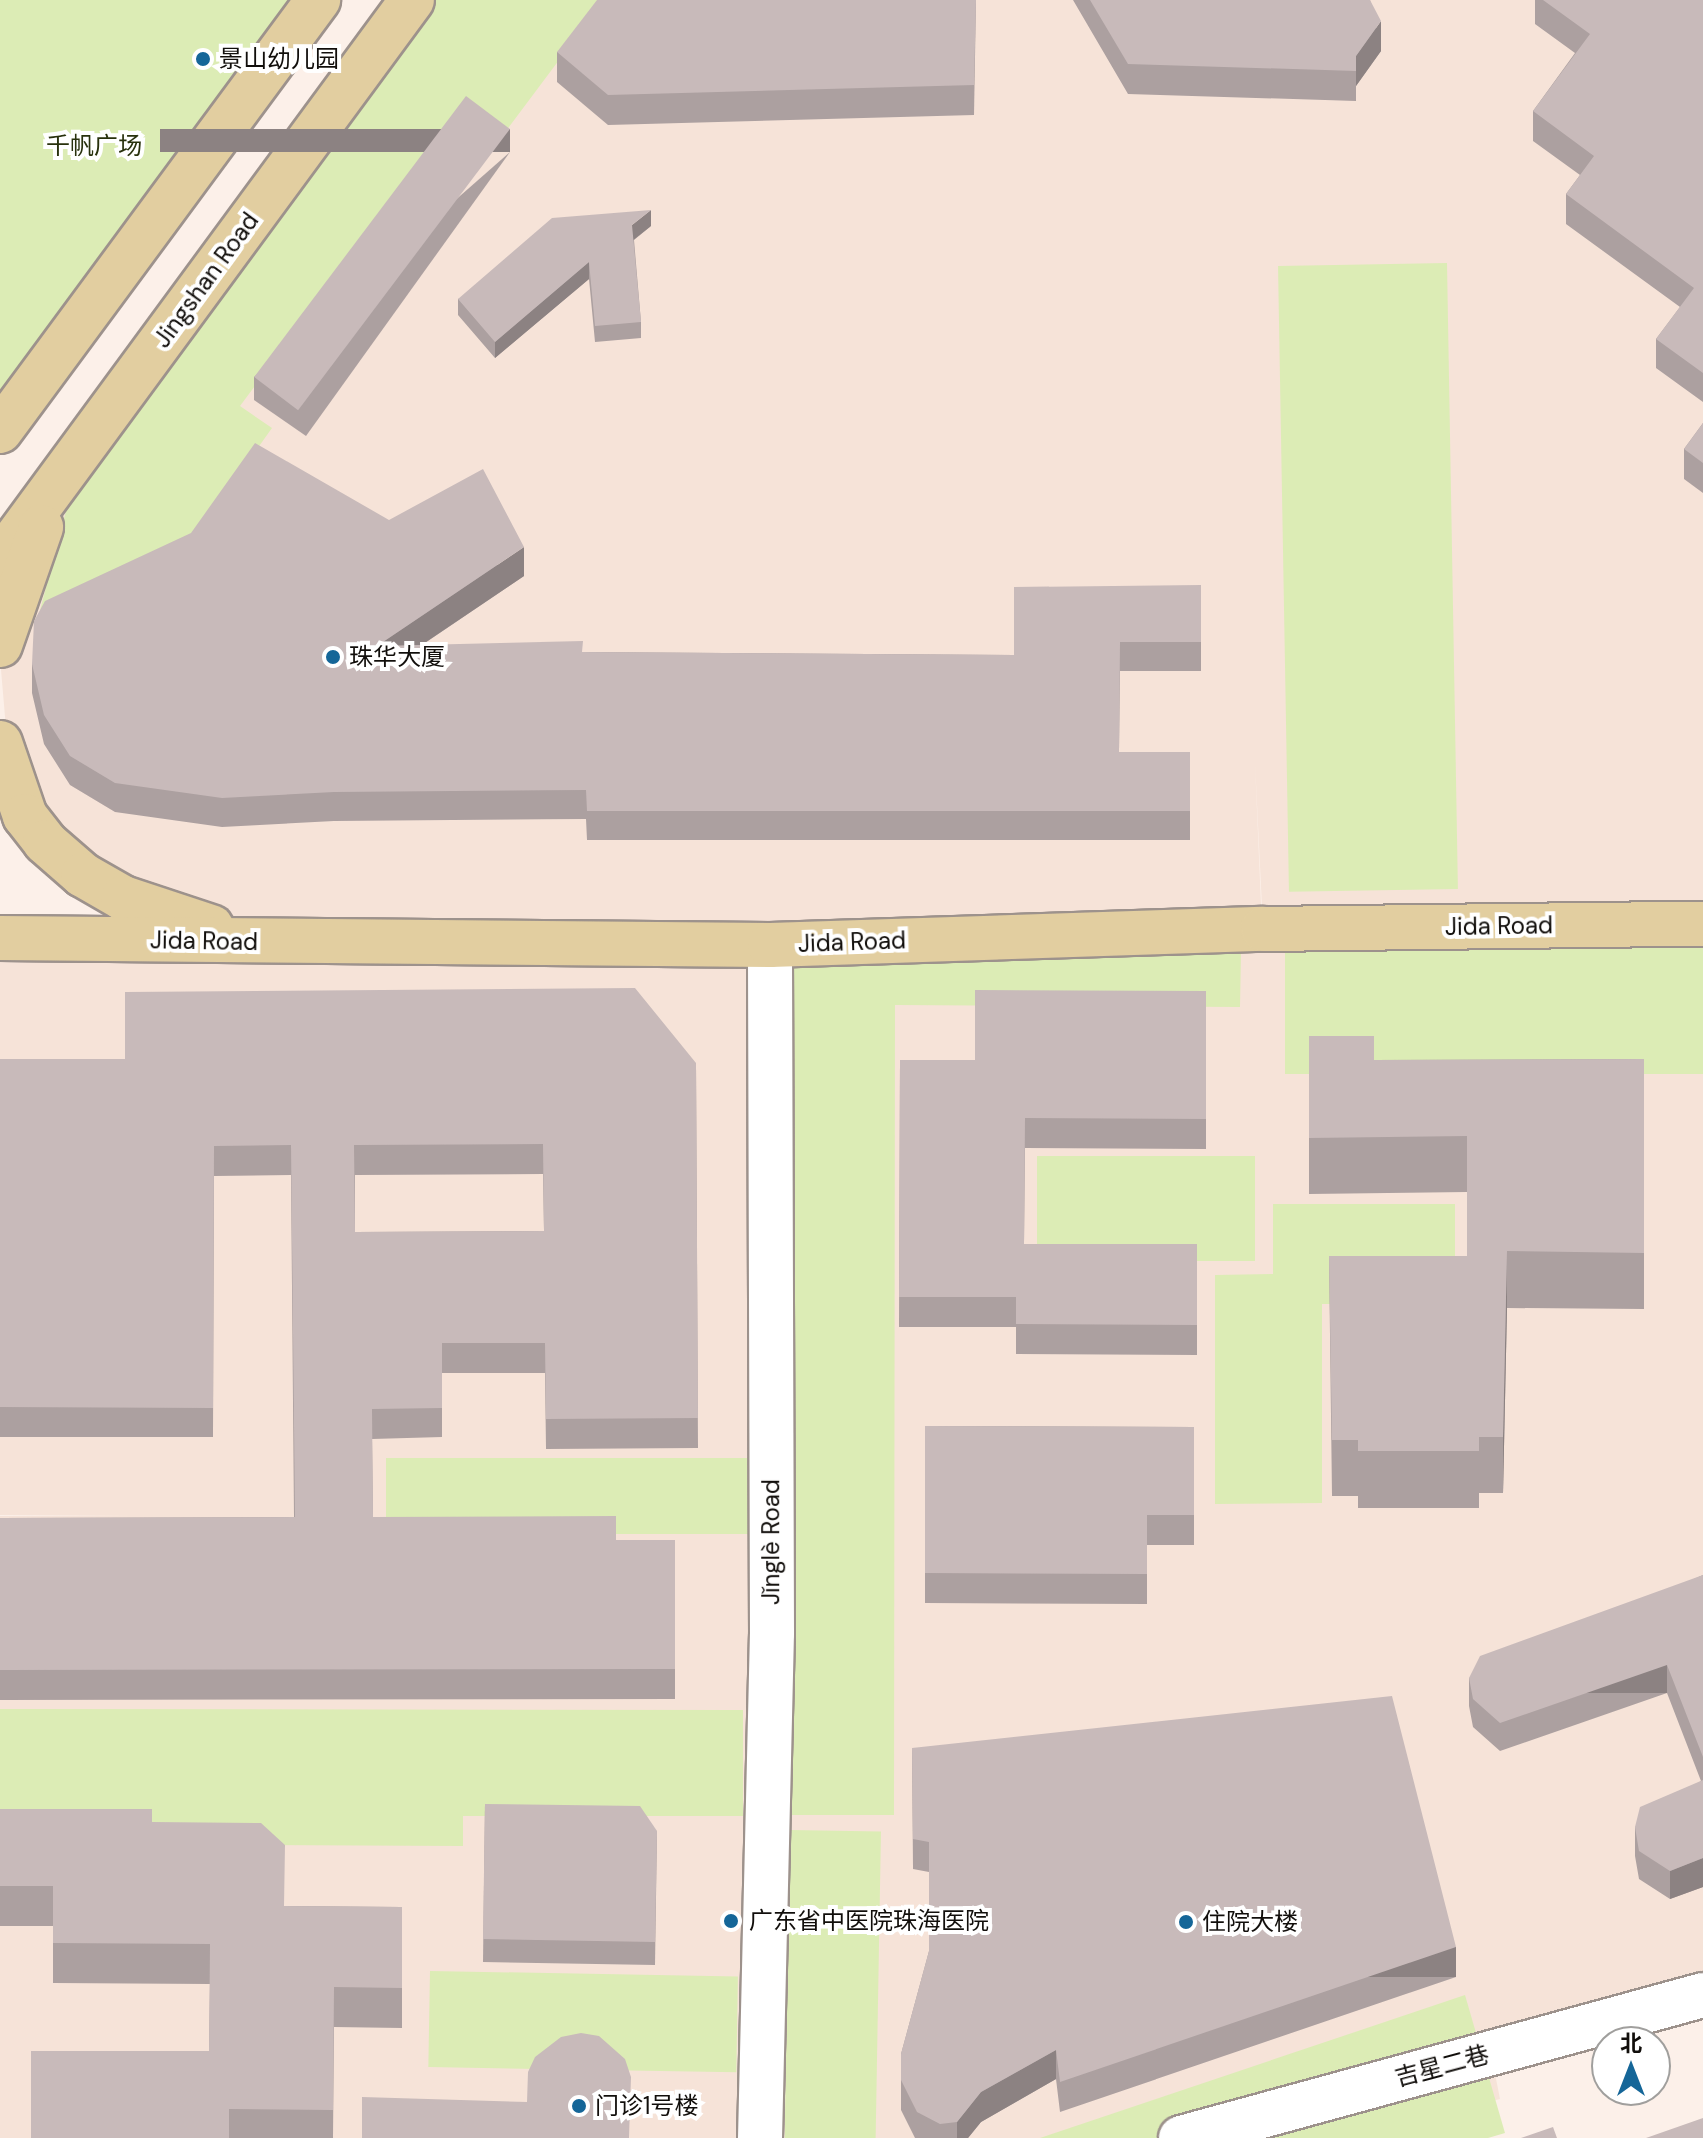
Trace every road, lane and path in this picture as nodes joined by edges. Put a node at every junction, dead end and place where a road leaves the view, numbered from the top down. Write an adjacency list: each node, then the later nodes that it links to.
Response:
1 (318, 0): 3 (main road)
2 (412, 0): 4 (main road, Jingshan Road)
3 (0, 431)
4 (59, 479): 5 (main road, Jingshan Road); 6 (main road)
5 (0, 560)
6 (0, 645)
7 (0, 743): 10 (main road)
8 (1703, 924): 11 (main road, Jida Road)
9 (0, 938): 10 (main road, Jida Road)
10 (268, 942): 11 (main road, Jida Road)
11 (770, 945): 13 (street, Jǐnglè Road)
12 (1703, 1995): 14 (street, 吉星二巷)
13 (760, 2138)
14 (1181, 2138)

